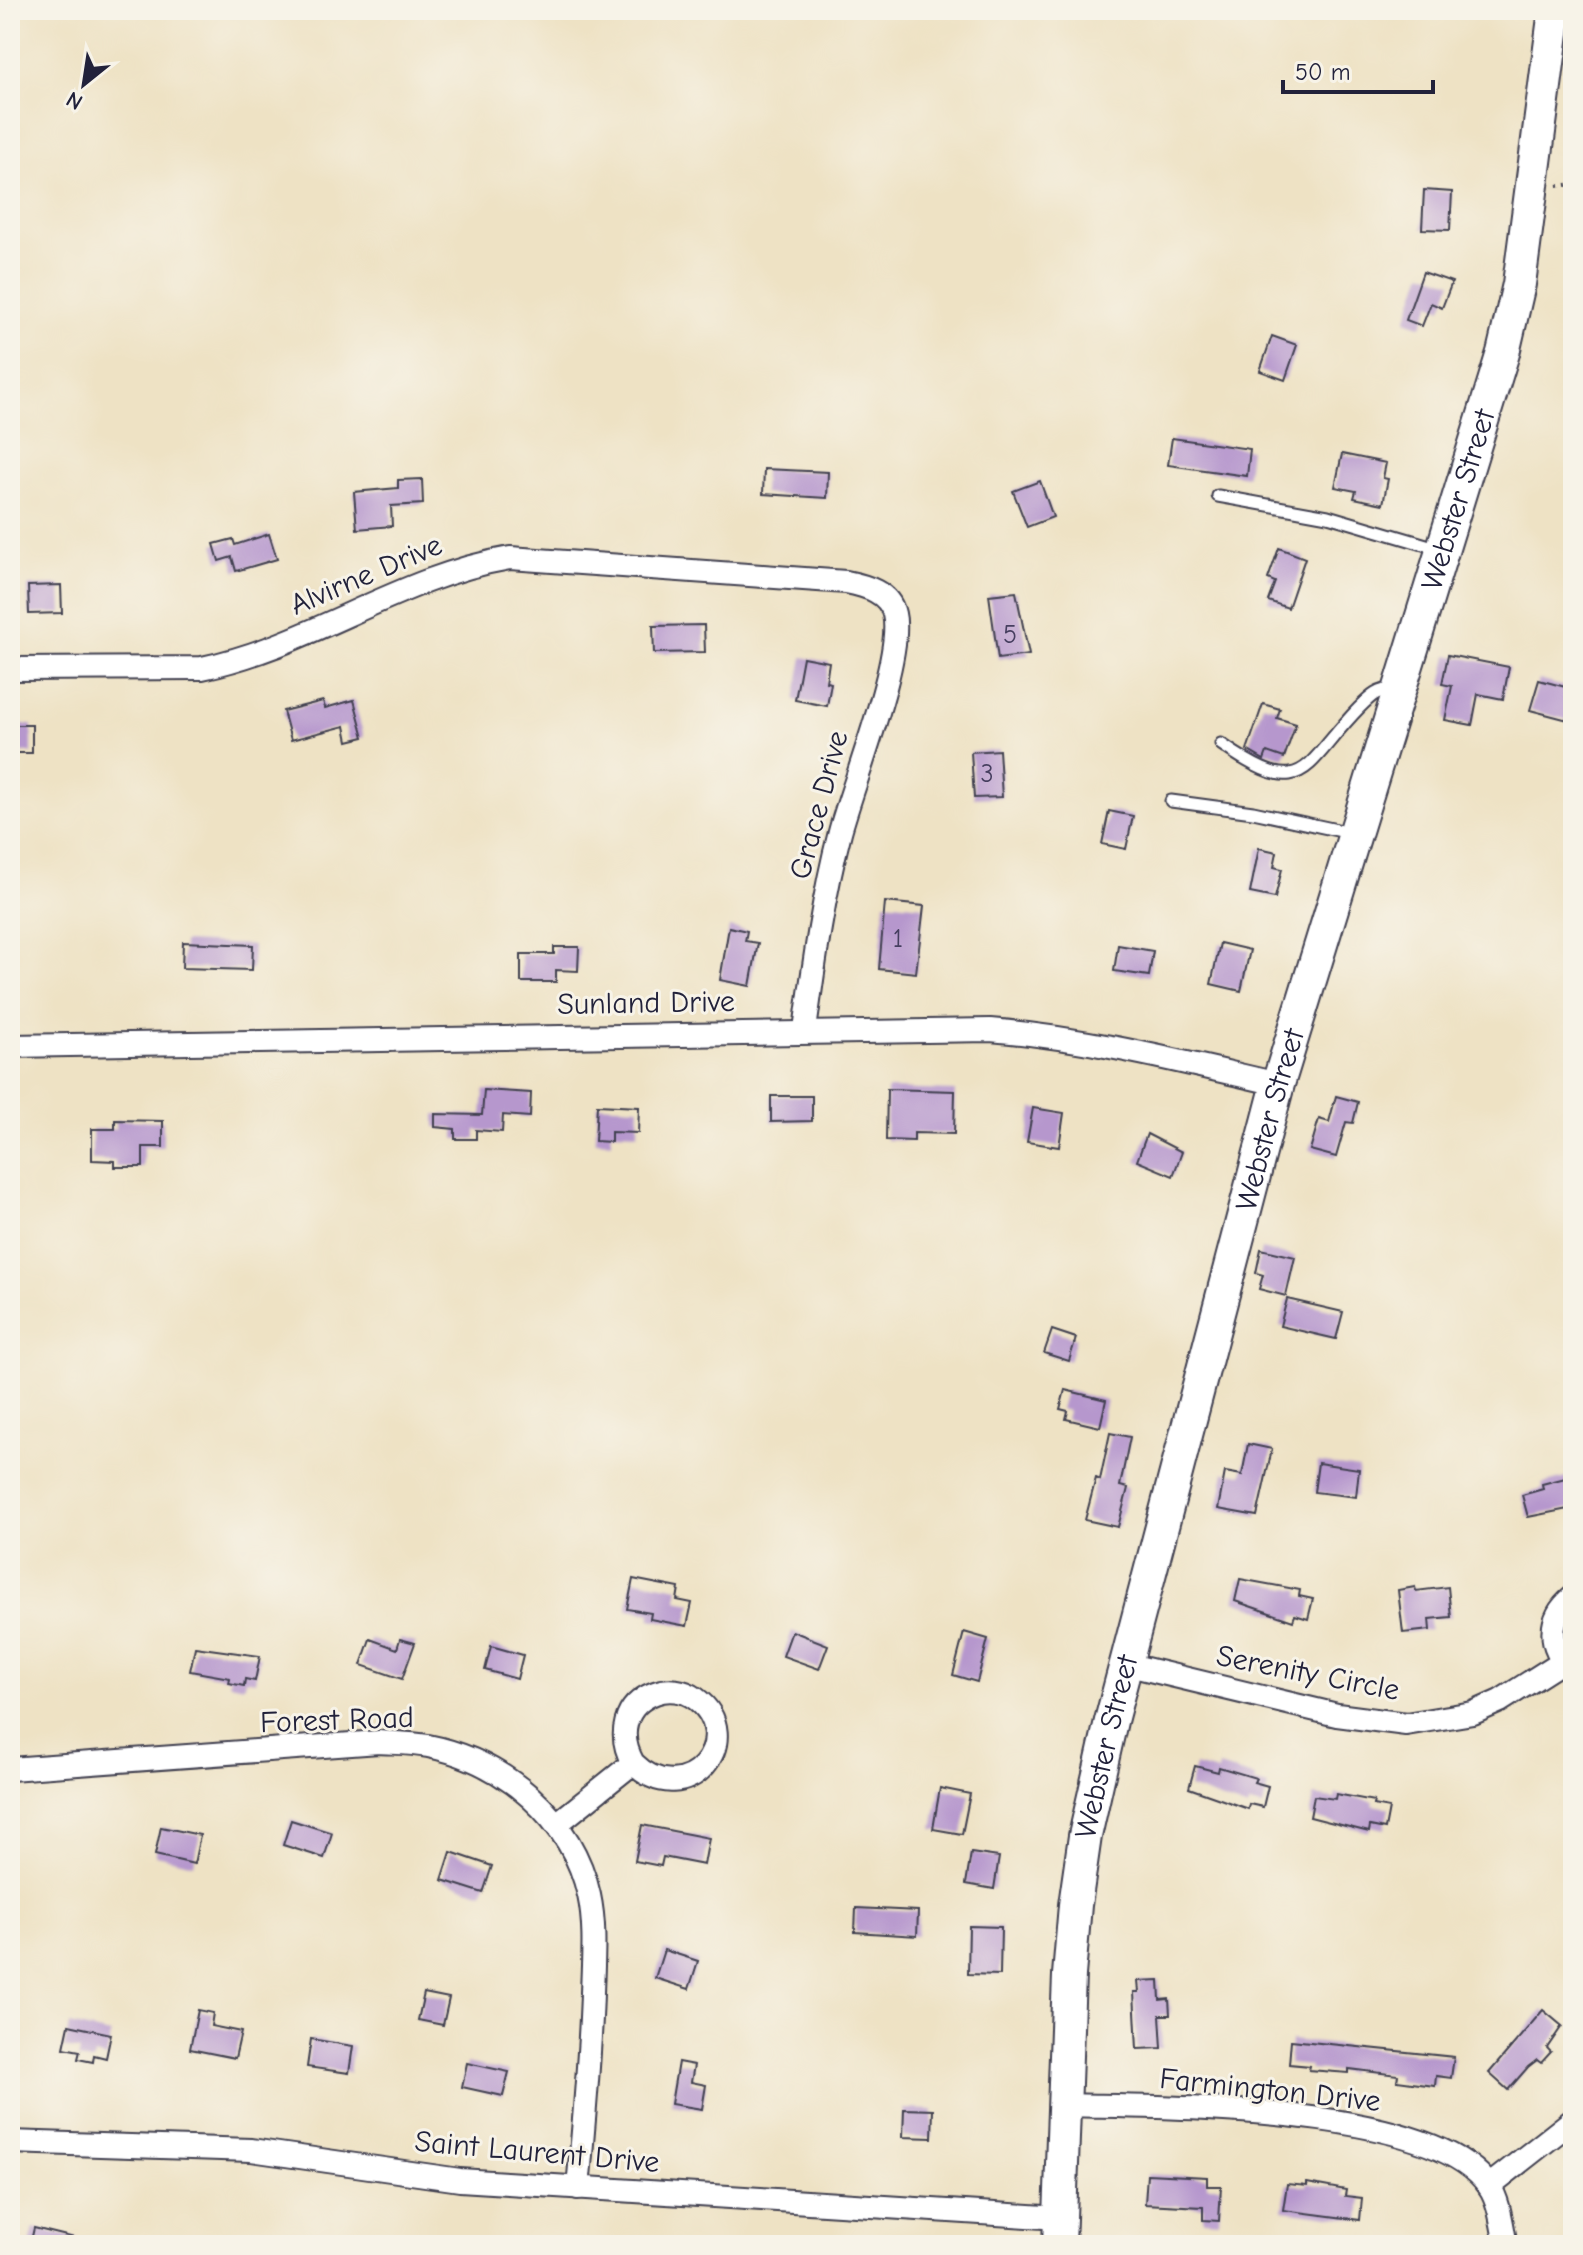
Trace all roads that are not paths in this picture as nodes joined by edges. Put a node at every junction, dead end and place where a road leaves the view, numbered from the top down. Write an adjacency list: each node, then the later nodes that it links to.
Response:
1 (1555, 10): 3 (main road, Webster Street)
2 (1218, 496): 3 (lane)
3 (1444, 550): 6 (main road, Webster Street)
4 (887, 600): 5 (street, Alvirne Drive); 10 (street, Grace Drive)
5 (10, 669)
6 (1400, 688): 7 (lane); 9 (main road, Webster Street)
7 (1221, 744)
8 (1171, 801): 9 (lane)
9 (1355, 834): 12 (main road, Webster Street)
10 (805, 1030): 11 (street, Sunland Drive); 12 (street, Sunland Drive)
11 (10, 1046)
12 (1278, 1084): 14 (main road, Webster Street)
13 (1573, 1597): 15 (street, Serenity Circle)
14 (1125, 1664): 15 (street, Serenity Circle); 19 (main road, Webster Street)
15 (1568, 1665)
16 (633, 1763): 16 (street); 18 (street)
17 (10, 1769): 18 (street, Forest Road)
18 (558, 1823): 23 (street, Forest Road)
19 (1064, 2105): 22 (street, Farmington Drive); 24 (main road, Webster Street)
20 (1573, 2120): 22 (street)
21 (10, 2142): 23 (street, Saint Laurent Drive)
22 (1489, 2186): 25 (street)
23 (578, 2188): 24 (street, Saint Laurent Drive)
24 (1060, 2231)
25 (1506, 2245)

